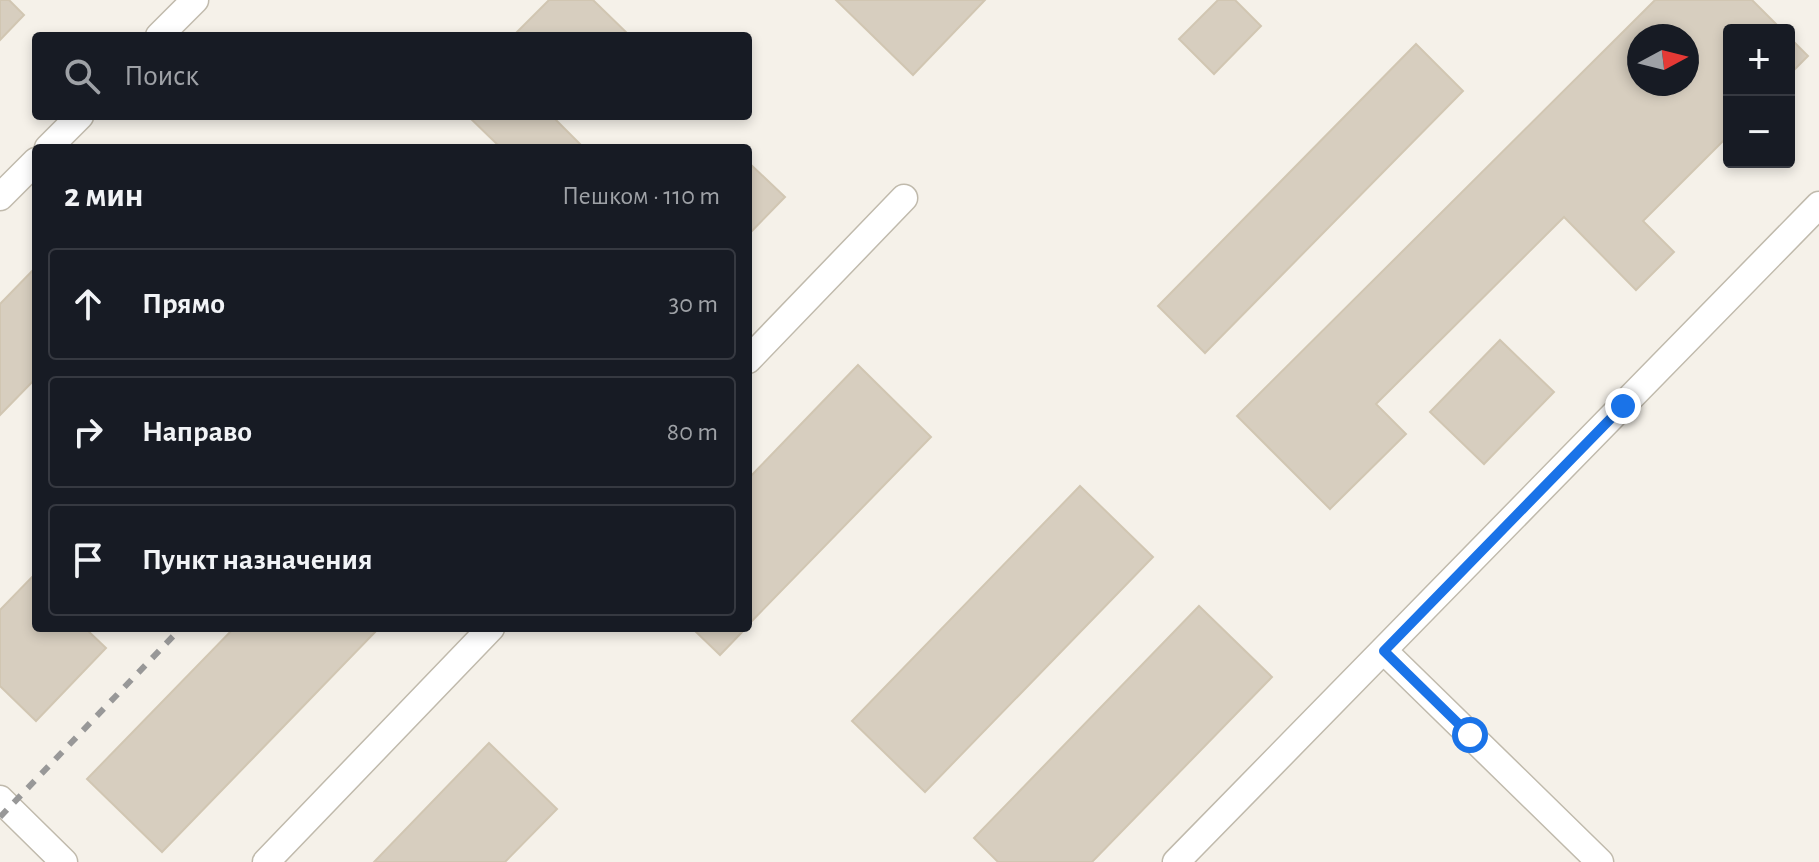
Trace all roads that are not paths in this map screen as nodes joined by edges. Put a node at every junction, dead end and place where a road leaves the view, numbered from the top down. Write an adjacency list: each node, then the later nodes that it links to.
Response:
1 (195, 0): 2 (lane)
2 (163, 32)
3 (76, 120): 4 (lane)
4 (52, 144)
5 (32, 165): 6 (lane)
6 (0, 197)
7 (904, 198): 9 (lane)
8 (1819, 205): 11 (lane)
9 (752, 356)
10 (487, 632): 14 (lane)
11 (1384, 651): 15 (lane); 16 (lane)
12 (0, 799): 13 (lane)
13 (64, 862)
14 (266, 862)
15 (1176, 862)
16 (1600, 862)

